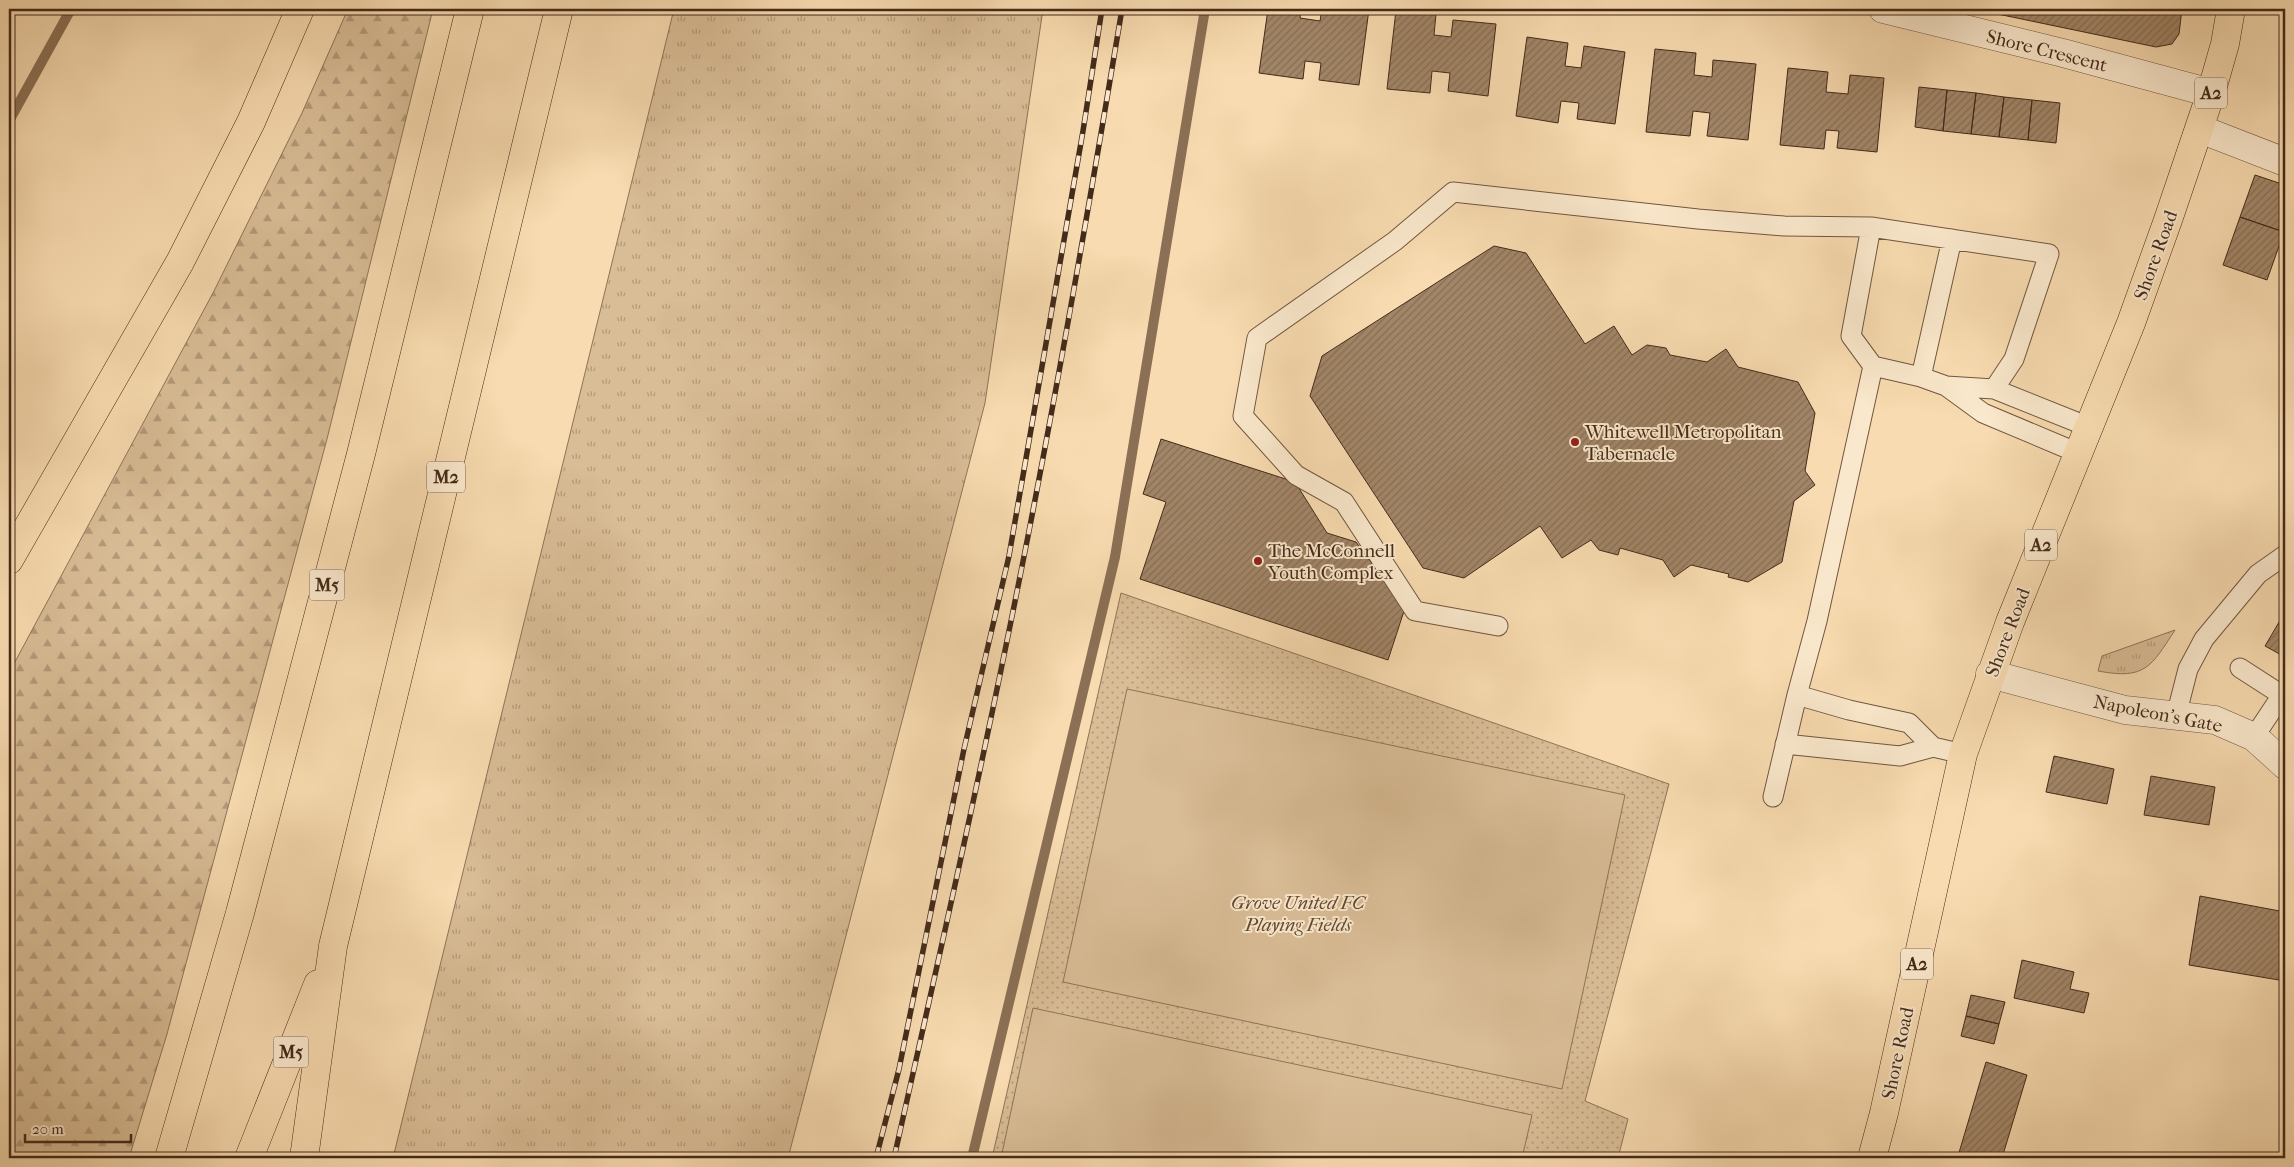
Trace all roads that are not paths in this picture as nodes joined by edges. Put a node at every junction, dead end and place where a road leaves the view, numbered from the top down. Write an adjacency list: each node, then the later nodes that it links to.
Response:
1 (300, 9): 19 (main road)
2 (470, 9): 33 (main road, M5)
3 (559, 9): 32 (main road, M2)
4 (1883, 9): 6 (street, Shore Crescent)
5 (2231, 9): 7 (main road, Shore Road / A2)
6 (1933, 16): 7 (street, Shore Crescent)
7 (2211, 93): 8 (main road, Shore Road / A2)
8 (2200, 129): 9 (street); 16 (main road, Shore Road / A2)
9 (2285, 162)
10 (1871, 227): 11 (lane); 12 (lane); 20 (lane)
11 (1952, 240): 13 (lane); 15 (lane)
12 (1873, 366): 13 (lane); 23 (lane)
13 (1921, 377): 14 (lane)
14 (1946, 386): 15 (lane); 17 (lane)
15 (1994, 389): 16 (lane)
16 (2089, 428): 17 (main road, Shore Road / A2)
17 (2078, 454): 22 (main road, Shore Road / A2)
18 (2285, 555): 25 (lane)
19 (9, 560)
20 (1498, 626)
21 (2240, 668): 24 (lane)
22 (1990, 674): 25 (street, Napoleon's Gate); 29 (main road, Shore Road / A2)
23 (1796, 695): 27 (lane); 28 (lane)
24 (2284, 696): 26 (lane)
25 (2176, 716): 26 (street, Napoleon's Gate)
26 (2254, 737): 30 (street, Napoleon's Gate)
27 (1785, 744): 28 (lane); 31 (lane)
28 (1933, 747): 29 (lane)
29 (1963, 754): 36 (main road, Shore Road / A2)
30 (2285, 765)
31 (1773, 797)
32 (333, 946): 34 (main road, M5); 35 (main road, M2)
33 (169, 1158)
34 (249, 1158)
35 (304, 1158)
36 (1872, 1158)

